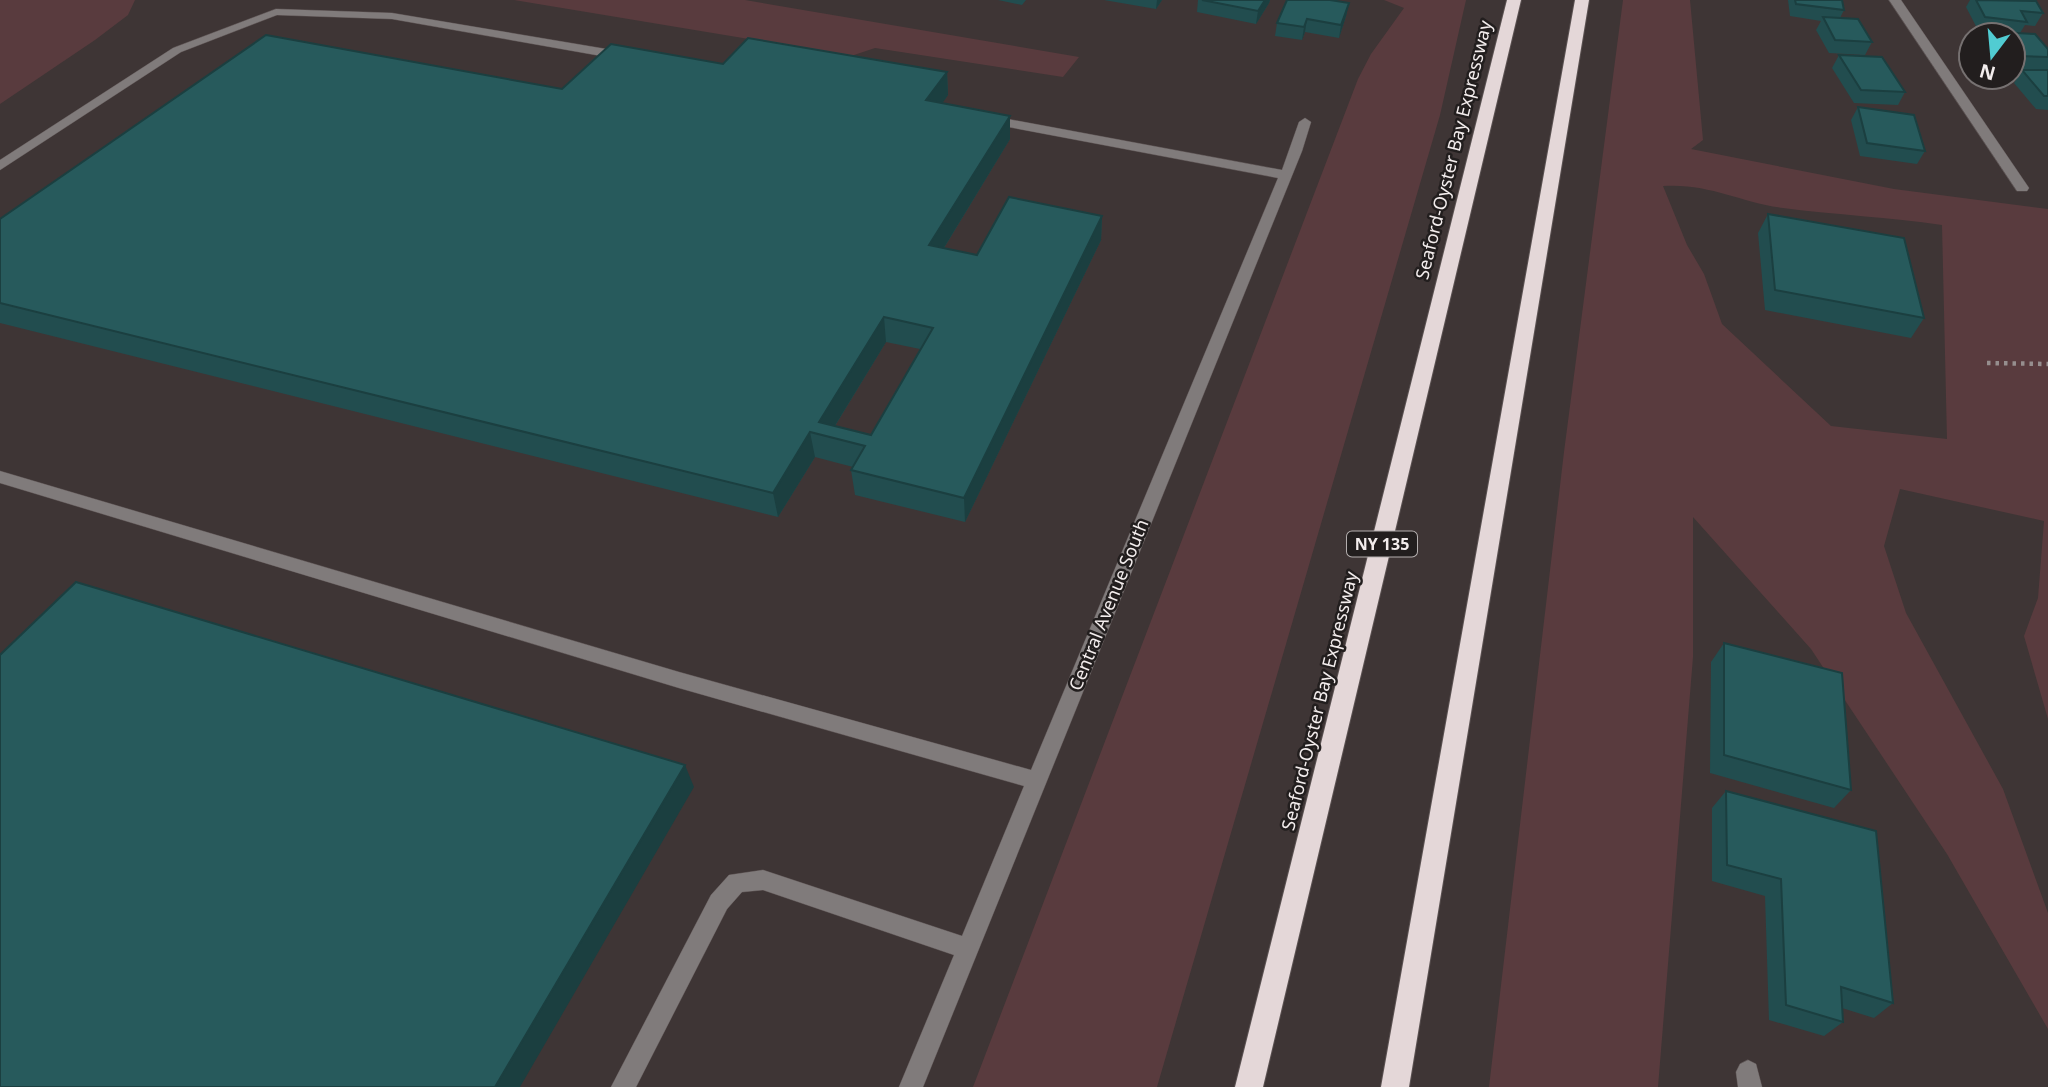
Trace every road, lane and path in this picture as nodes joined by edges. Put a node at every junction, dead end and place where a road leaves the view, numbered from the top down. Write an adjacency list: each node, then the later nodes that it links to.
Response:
1 (1514, 0): 17 (highway, Seaford-Oyster Bay Expressway / NY 135)
2 (1581, 0): 18 (highway)
3 (1895, 0): 9 (street)
4 (632, 58): 7 (street)
5 (979, 117): 8 (street)
6 (1306, 122): 8 (street, Central Avenue South)
7 (0, 166)
8 (1286, 175): 13 (street, Central Avenue South)
9 (2022, 188)
10 (1987, 363): 11 (path)
11 (2048, 364)
12 (0, 477): 13 (street)
13 (1037, 781): 14 (street, Central Avenue South)
14 (968, 949): 15 (street); 16 (street, Central Avenue South)
15 (623, 1087)
16 (911, 1087)
17 (1249, 1087)
18 (1395, 1087)

